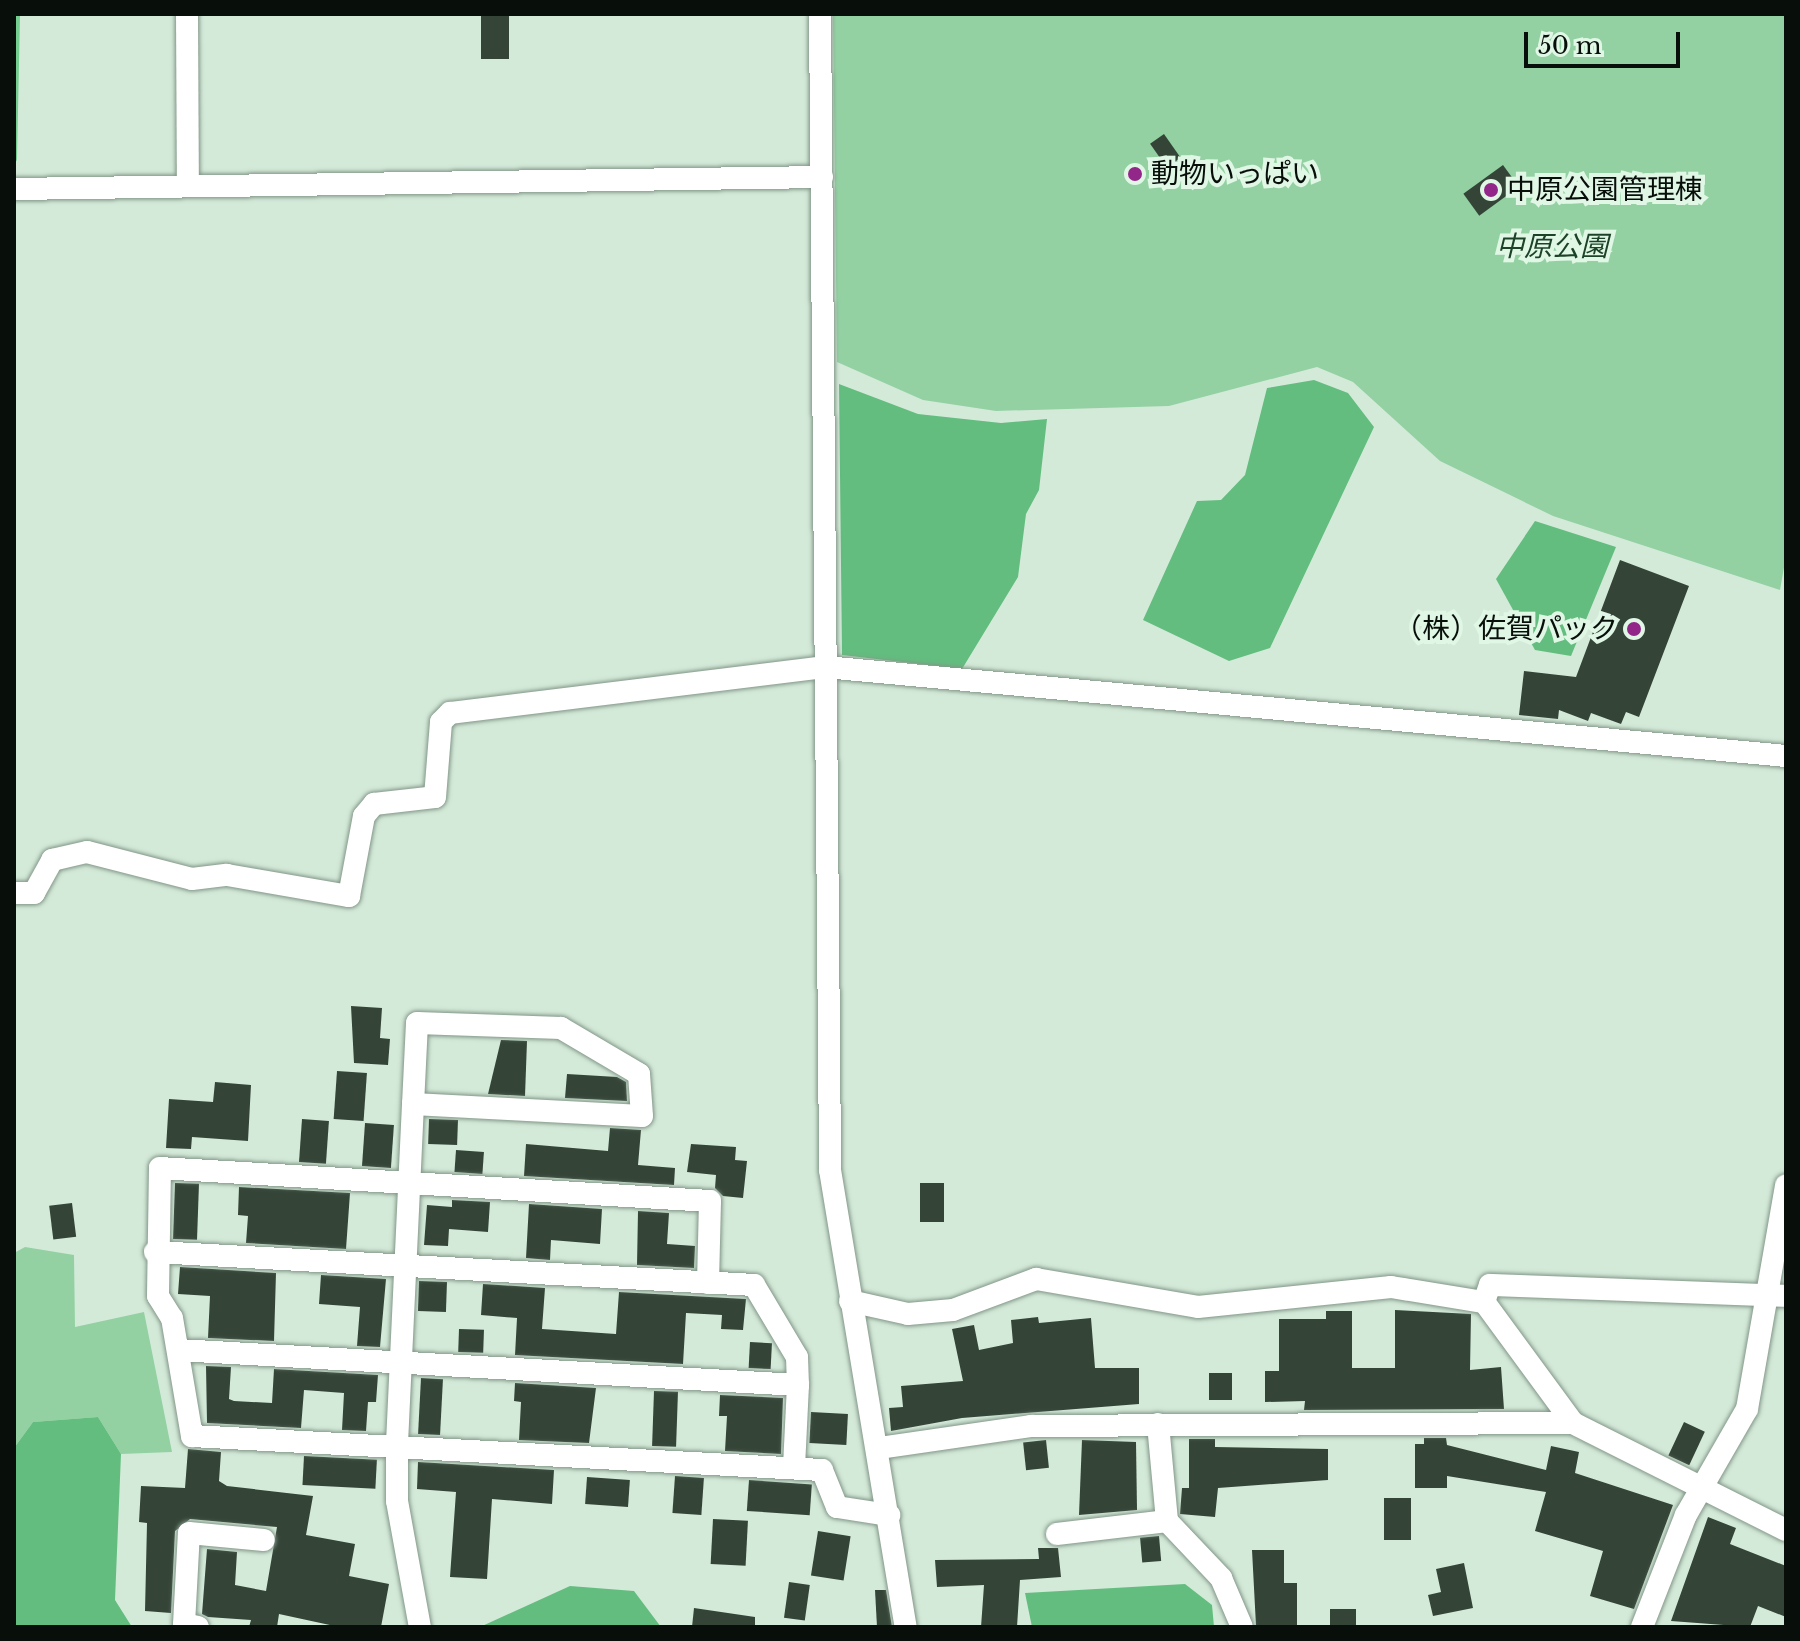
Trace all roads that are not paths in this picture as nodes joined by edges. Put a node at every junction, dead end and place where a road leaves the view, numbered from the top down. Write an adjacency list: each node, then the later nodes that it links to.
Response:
1 (187, 14): 4 (street)
2 (820, 14): 3 (street)
3 (822, 177): 4 (street); 6 (street)
4 (188, 186): 5 (street)
5 (14, 189)
6 (825, 667): 7 (street); 8 (street); 16 (street)
7 (1786, 756)
8 (14, 893)
9 (413, 1104): 9 (street); 10 (street)
10 (409, 1185): 12 (street); 13 (street); 14 (street)
11 (1786, 1185): 15 (street)
12 (155, 1252): 13 (street); 18 (street)
13 (405, 1270): 14 (street); 19 (street)
14 (708, 1283): 20 (street)
15 (1778, 1296): 17 (street); 26 (street)
16 (850, 1301): 17 (street); 24 (street)
17 (1484, 1302): 21 (street)
18 (178, 1350): 19 (street); 23 (street)
19 (401, 1364): 20 (street); 23 (street)
20 (798, 1385): 25 (street)
21 (1573, 1423): 22 (street); 26 (street)
22 (1158, 1424): 24 (street); 28 (street)
23 (397, 1447): 25 (street); 34 (street)
24 (879, 1448): 27 (street)
25 (794, 1468): 27 (street)
26 (1706, 1488): 29 (street); 32 (street)
27 (889, 1515): 35 (street)
28 (1167, 1521): 30 (street); 36 (street)
29 (1786, 1530)
30 (1057, 1534)
31 (264, 1540): 33 (street)
32 (1650, 1625)
33 (198, 1627)
34 (420, 1627)
35 (906, 1627)
36 (1242, 1627)

